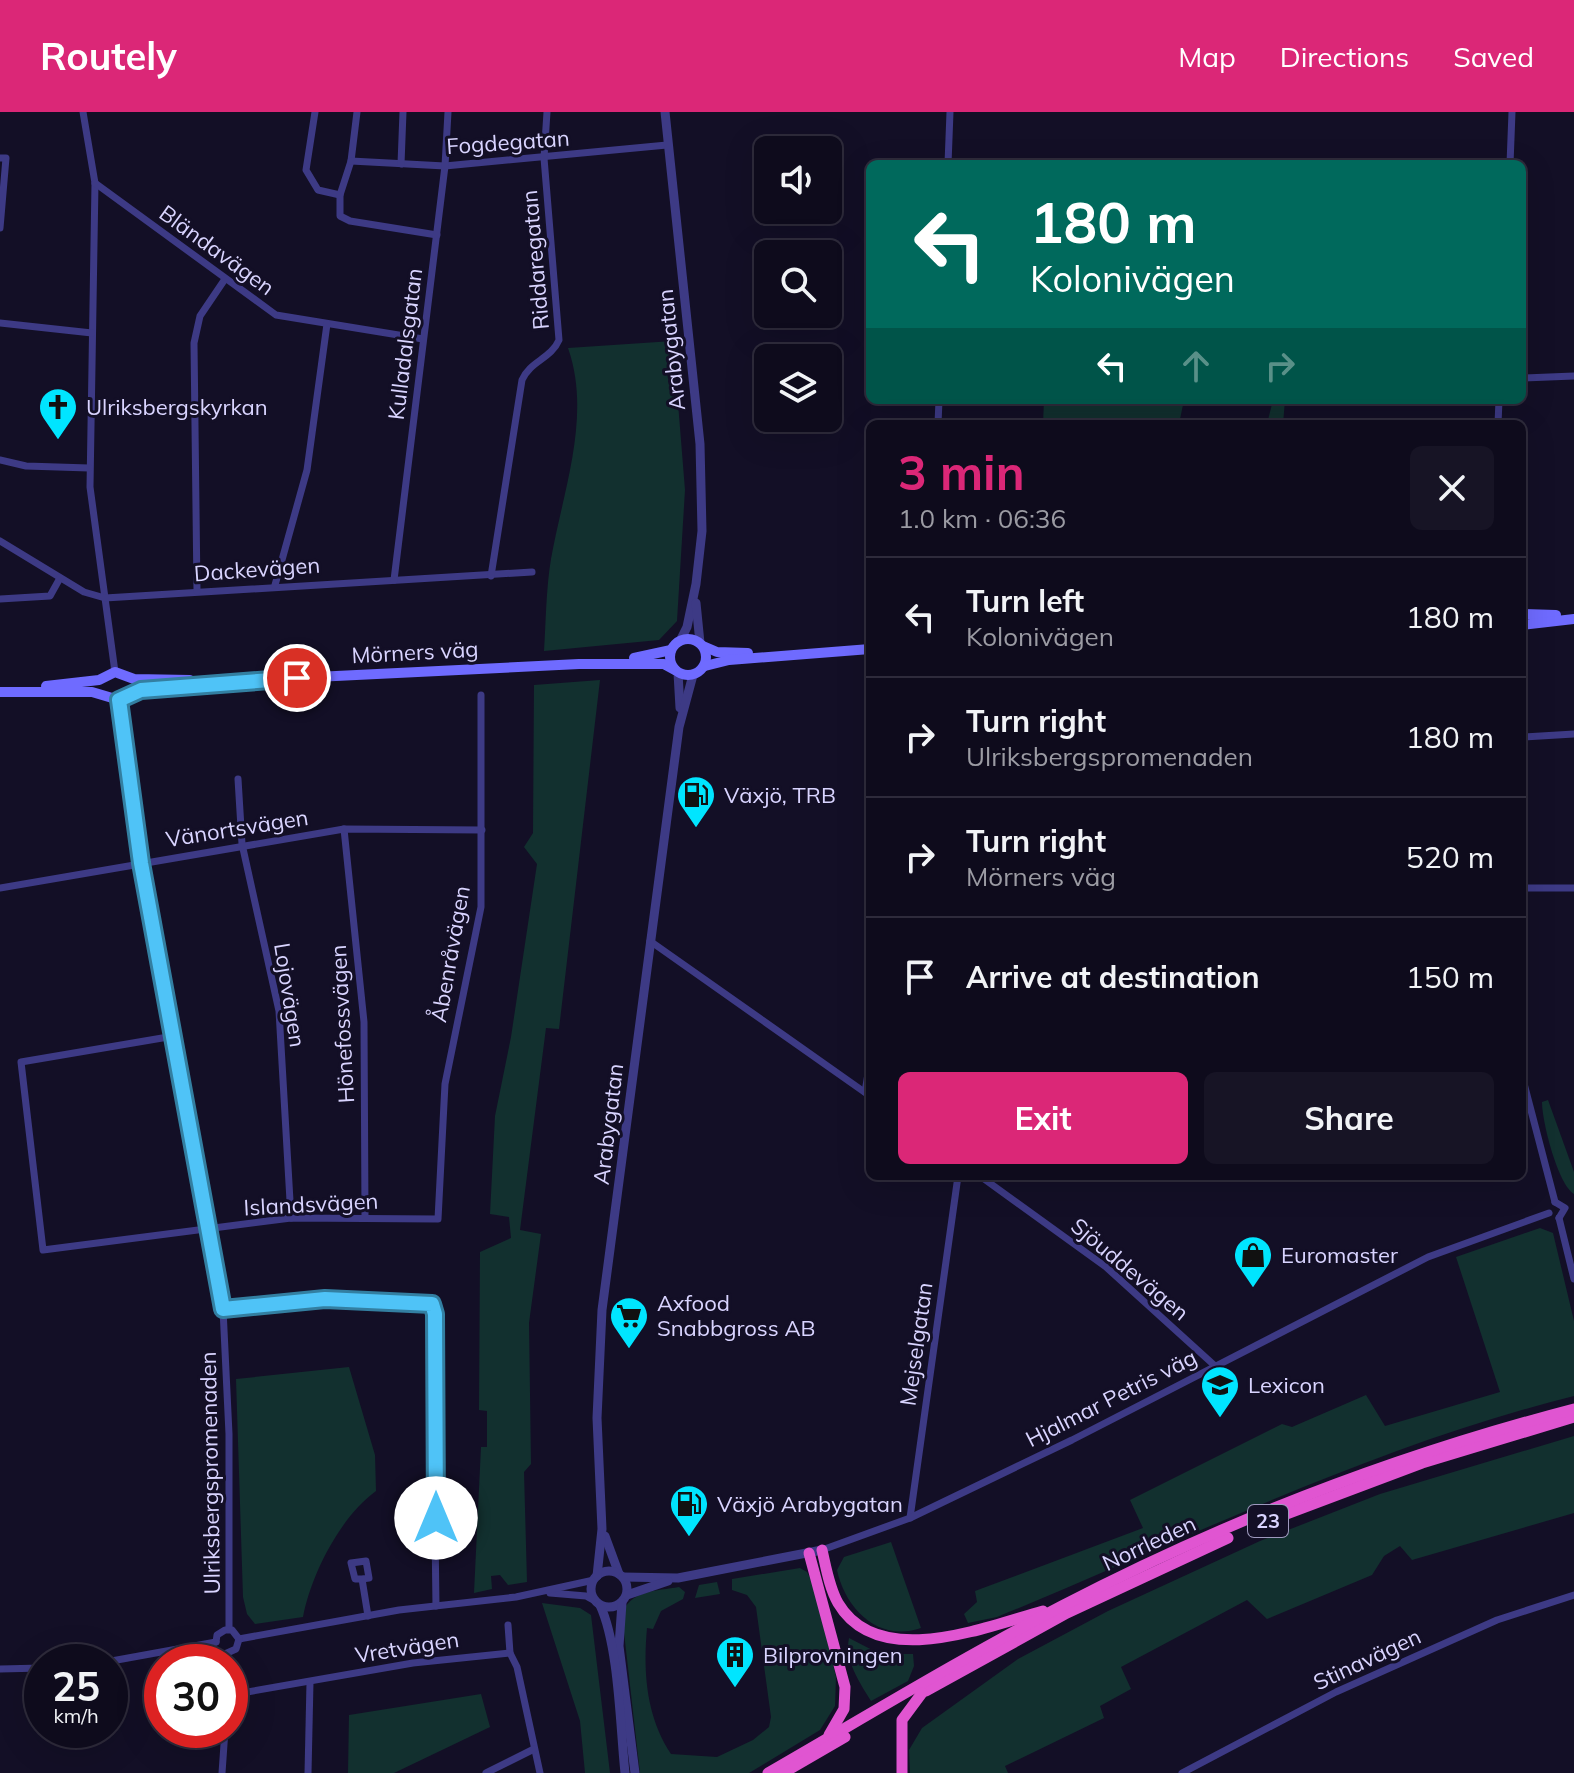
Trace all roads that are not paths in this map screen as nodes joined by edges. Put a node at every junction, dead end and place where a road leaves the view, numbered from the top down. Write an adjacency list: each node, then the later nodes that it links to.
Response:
1 (83, 112): 18 (street)
2 (315, 112): 19 (street)
3 (357, 112): 15 (street)
4 (403, 112): 16 (street)
5 (448, 112): 17 (street, Kulladalsgatan)
6 (547, 112): 12 (street, Riddaregatan)
7 (665, 112): 10 (street, Arabygatan)
8 (950, 112): 13 (street)
9 (1512, 112): 14 (street)
10 (667, 145): 12 (street, Fogdegatan); 36 (street, Arabygatan)
11 (0, 158): 20 (street)
12 (544, 158): 17 (street, Fogdegatan); 33 (street, Riddaregatan)
13 (948, 160)
14 (1510, 160)
15 (351, 161): 16 (street, Fogdegatan); 19 (street)
16 (401, 164): 17 (street, Fogdegatan)
17 (445, 166): 21 (street, Kulladalsgatan)
18 (95, 183): 22 (street, Bländavägen); 25 (street)
19 (340, 195): 21 (street)
20 (0, 228)
21 (437, 235): 26 (street, Kulladalsgatan)
22 (225, 279): 24 (street, Bländavägen); 38 (street)
23 (0, 323): 25 (street)
24 (327, 324): 26 (street, Bländavägen); 37 (street)
25 (92, 333): 30 (street)
26 (423, 339): 35 (street, Kulladalsgatan)
27 (1574, 376): 28 (street)
28 (1526, 378)
29 (0, 460): 30 (street)
30 (89, 468): 39 (street)
31 (0, 541): 34 (street, Dackevägen)
32 (532, 572): 33 (street, Dackevägen)
33 (491, 576): 35 (street, Dackevägen)
34 (60, 578): 39 (street, Dackevägen); 40 (street)
35 (394, 580): 37 (street, Dackevägen)
36 (696, 584): 44 (street, Arabygatan); 45 (street, Arabygatan)
37 (275, 585): 38 (street, Dackevägen)
38 (197, 591): 39 (street, Dackevägen)
39 (105, 598): 52 (street)
40 (0, 599)
41 (1526, 614): 42 (main road)
42 (1574, 617): 43 (main road)
43 (1526, 624)
44 (680, 641): 45 (main road); 46 (main road)
45 (701, 644): 48 (main road); 50 (main road)
46 (671, 650): 49 (main road, Mörners väg); 51 (main road)
47 (866, 651): 48 (main road)
48 (798, 654): 50 (main road)
49 (579, 664): 51 (main road, Mörners väg); 55 (main road, Mörners väg)
50 (705, 666): 53 (main road)
51 (676, 672): 53 (main road); 60 (street, Arabygatan)
52 (111, 675): 54 (main road); 56 (main road); 57 (main road)
53 (693, 675): 60 (street, Arabygatan)
54 (128, 678): 55 (main road, Mörners väg); 59 (main road)
55 (254, 680): 59 (main road, Mörners väg)
56 (0, 691): 57 (main road)
57 (106, 695): 59 (main road)
58 (481, 695): 65 (street, Åbenråvägen)
59 (124, 697): 67 (street, Ulriksbergspromenaden)
60 (679, 727): 71 (street, Arabygatan)
61 (1574, 734): 62 (street)
62 (1526, 737)
63 (238, 779): 66 (street, Lojovägen)
64 (344, 829): 65 (street, Vänortsvägen); 66 (street, Vänortsvägen); 81 (street, Hönefossvägen)
65 (482, 830): 84 (street, Åbenråvägen)
66 (242, 844): 67 (street, Vänortsvägen); 82 (street, Lojovägen)
67 (141, 863): 68 (street, Vänortsvägen); 72 (street, Ulriksbergspromenaden)
68 (0, 888)
69 (1526, 888): 70 (street)
70 (1574, 888)
71 (650, 941): 74 (street); 92 (street, Arabygatan)
72 (174, 1036): 85 (street, Ulriksbergspromenaden); 85 (street, Islandsvägen)
73 (1526, 1091): 77 (street)
74 (866, 1093)
75 (957, 1180): 91 (street, Mejselgatan)
76 (986, 1180): 88 (street, Sjöuddevägen)
77 (1555, 1202): 79 (street); 80 (street)
78 (1574, 1205): 79 (street)
79 (1565, 1208): 83 (street)
80 (1549, 1213): 83 (street); 88 (street, Hjalmar Petris väg)
81 (365, 1217): 82 (street, Islandsvägen); 84 (street, Islandsvägen)
82 (291, 1218): 85 (street, Islandsvägen)
83 (1559, 1218): 86 (street)
84 (438, 1219)
85 (209, 1229): 87 (street, Ulriksbergspromenaden)
86 (1574, 1279)
87 (223, 1309): 103 (street); 107 (street, Ulriksbergspromenaden)
88 (1214, 1365): 91 (street, Hjalmar Petris väg)
89 (1574, 1409): 104 (highway, Norrleden / 23)
90 (1574, 1417): 117 (highway, Norrleden / 23)
91 (910, 1518): 93 (street, Hjalmar Petris väg)
92 (602, 1529): 95 (street, Arabygatan); 96 (street, Arabygatan)
93 (822, 1550): 94 (street, Hjalmar Petris väg); 104 (highway)
94 (809, 1553): 97 (street, Hjalmar Petris väg); 118 (highway)
95 (621, 1575): 96 (street); 97 (street, Hjalmar Petris väg); 101 (street)
96 (595, 1578): 99 (street); 102 (street)
97 (678, 1578): 101 (street, Hjalmar Petris väg)
98 (362, 1579): 105 (street)
99 (540, 1593): 102 (street); 103 (street)
100 (1574, 1595): 130 (street, Stinavägen)
101 (624, 1599): 102 (street); 126 (street)
102 (598, 1603): 125 (street)
103 (436, 1606): 105 (street)
104 (1063, 1606): 118 (highway, Norrleden / 23)
105 (368, 1616): 108 (street)
106 (508, 1625): 111 (street)
107 (229, 1629): 108 (street); 109 (street)
108 (239, 1639): 110 (street)
109 (216, 1642): 112 (street)
110 (238, 1644)
111 (510, 1653): 115 (street, Vretvägen); 120 (street)
112 (128, 1658)
113 (24, 1668): 114 (street)
114 (0, 1669)
115 (310, 1682): 116 (street, Vretvägen); 122 (street)
116 (248, 1692)
117 (922, 1693): 128 (highway, Norrleden / 23); 129 (highway)
118 (825, 1740): 127 (highway, Norrleden / 23)
119 (224, 1748): 121 (street)
120 (534, 1749): 123 (street); 124 (street)
121 (222, 1773)
122 (308, 1773)
123 (486, 1773)
124 (540, 1773)
125 (625, 1773)
126 (635, 1773)
127 (768, 1773)
128 (783, 1773)
129 (902, 1773)
130 (1182, 1773)

